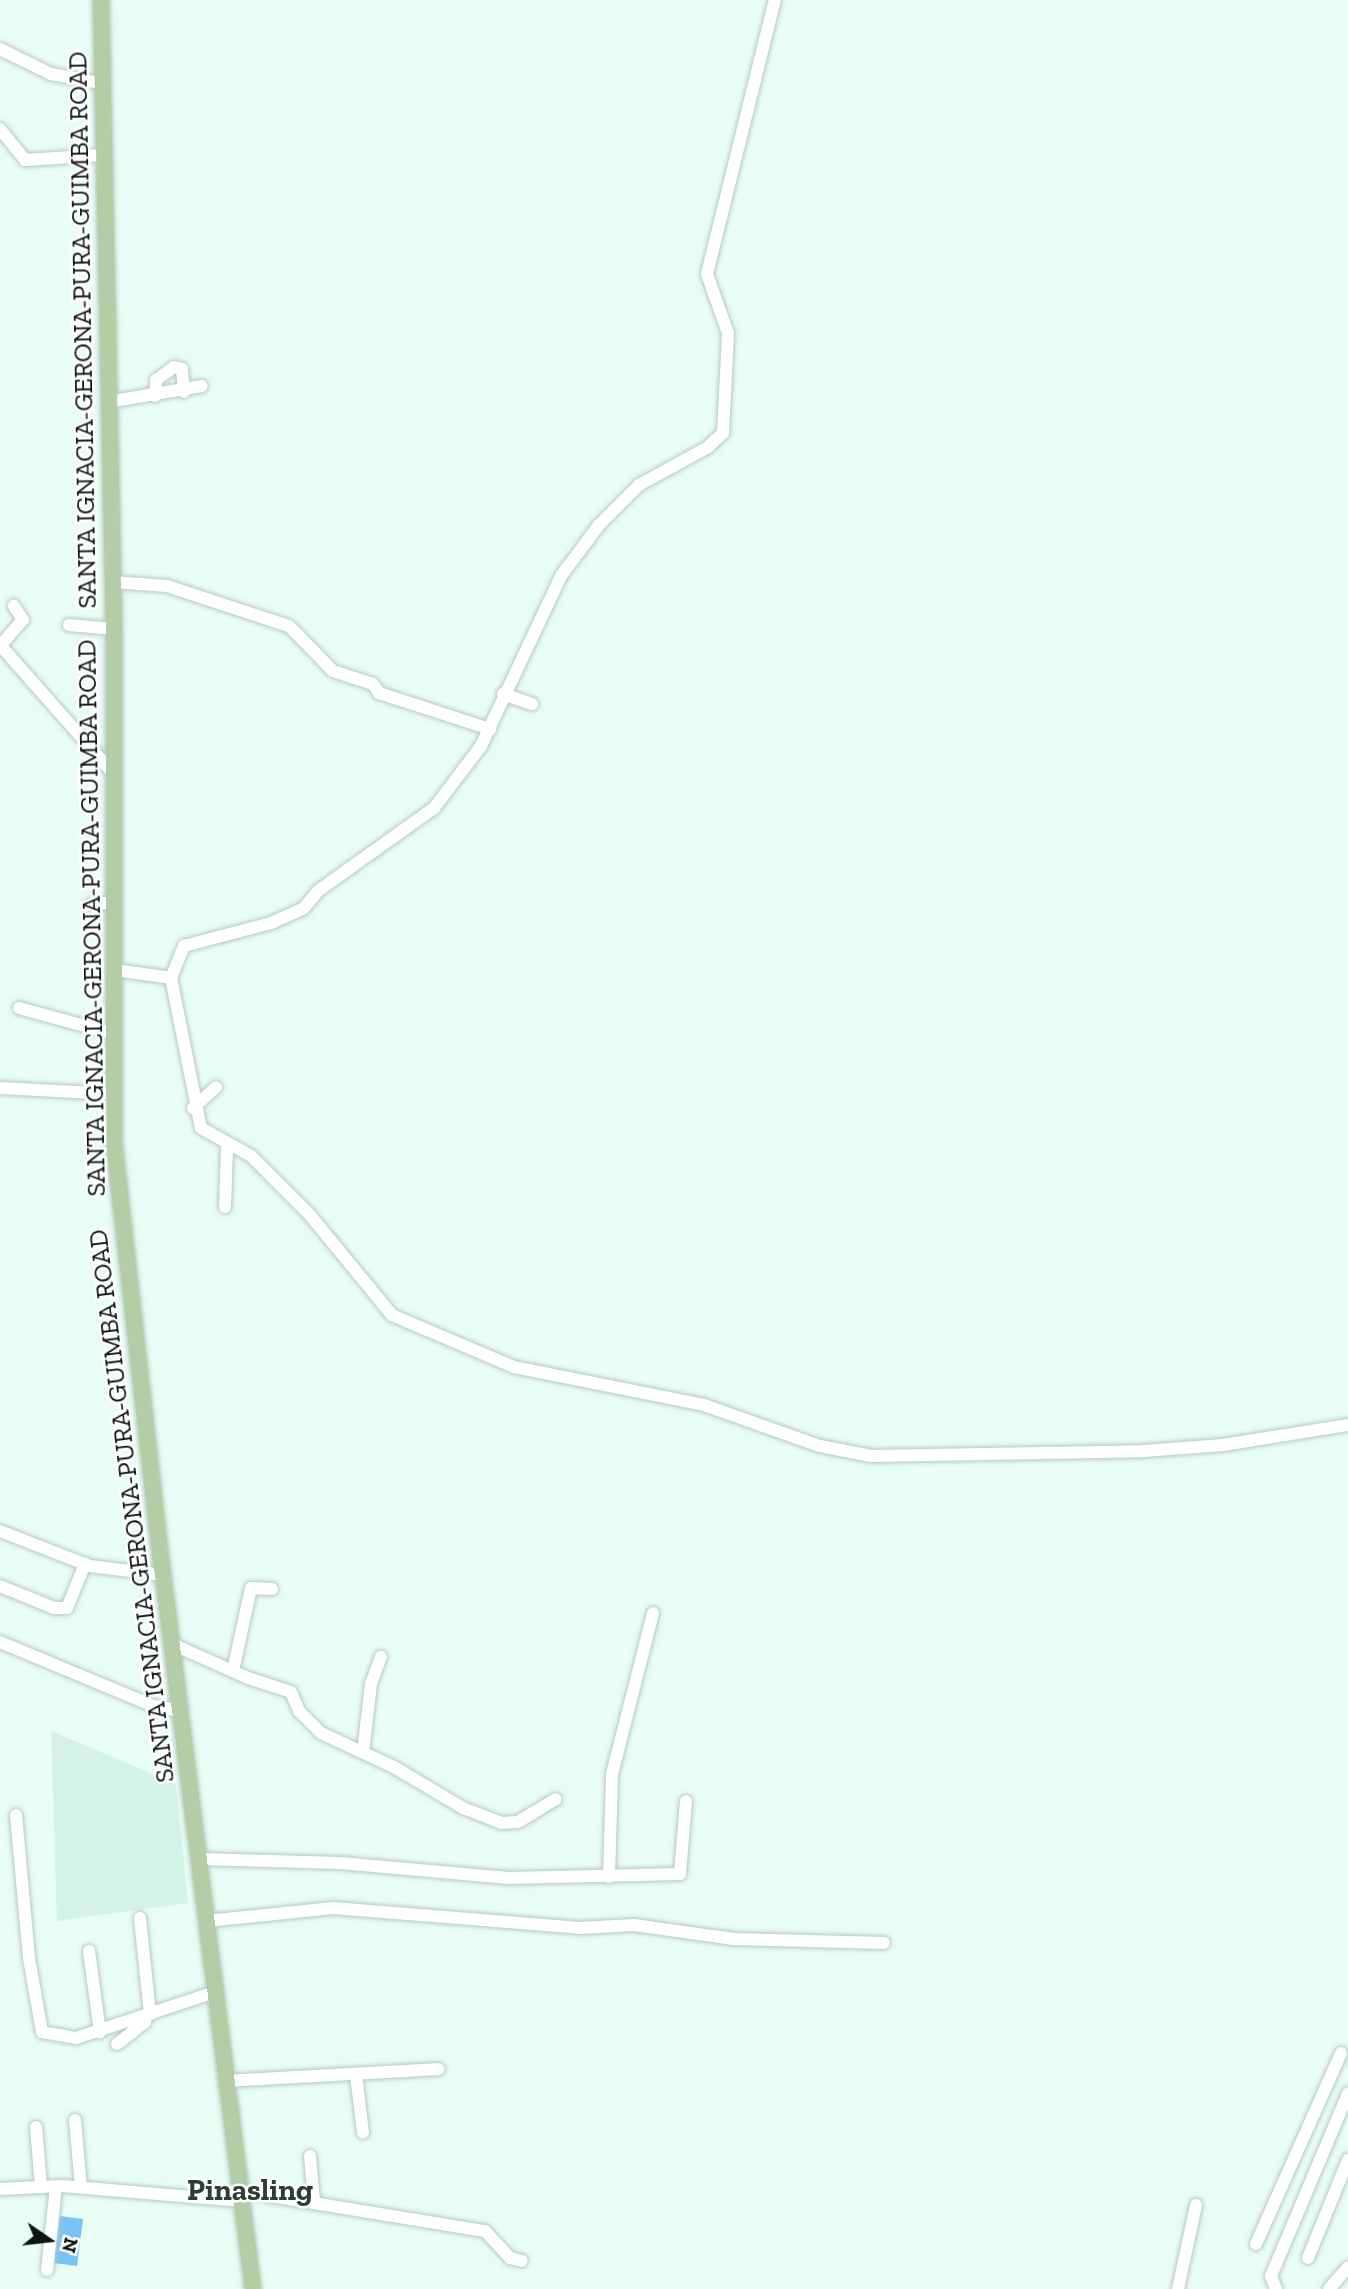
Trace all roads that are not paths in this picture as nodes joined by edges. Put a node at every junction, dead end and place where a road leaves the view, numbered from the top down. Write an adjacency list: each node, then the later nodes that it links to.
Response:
1 (101, 0): 4 (main road, SANTA IGNACIA-GERONA-PURA-GUIMBA ROAD)
2 (775, 0): 16 (street)
3 (0, 48): 4 (street)
4 (101, 83): 6 (main road, SANTA IGNACIA-GERONA-PURA-GUIMBA ROAD)
5 (0, 130): 6 (street)
6 (103, 155): 10 (main road, SANTA IGNACIA-GERONA-PURA-GUIMBA ROAD)
7 (202, 386): 8 (street)
8 (184, 392): 9 (street); 9 (street)
9 (155, 396): 10 (street)
10 (108, 402): 11 (main road, SANTA IGNACIA-GERONA-PURA-GUIMBA ROAD)
11 (113, 582): 14 (main road, SANTA IGNACIA-GERONA-PURA-GUIMBA ROAD); 18 (street)
12 (14, 606): 15 (street)
13 (69, 625): 14 (street)
14 (114, 629): 19 (main road, SANTA IGNACIA-GERONA-PURA-GUIMBA ROAD)
15 (0, 646): 19 (street)
16 (503, 694): 17 (street); 18 (street)
17 (533, 704)
18 (490, 729): 23 (street)
19 (113, 773): 20 (main road, SANTA IGNACIA-GERONA-PURA-GUIMBA ROAD)
20 (114, 902): 21 (street); 22 (main road, SANTA IGNACIA-GERONA-PURA-GUIMBA ROAD)
21 (90, 905)
22 (115, 970): 23 (street); 25 (main road, SANTA IGNACIA-GERONA-PURA-GUIMBA ROAD)
23 (171, 978): 29 (street)
24 (19, 1008): 25 (street)
25 (114, 1034): 28 (main road, SANTA IGNACIA-GERONA-PURA-GUIMBA ROAD)
26 (216, 1087): 29 (street)
27 (0, 1088): 28 (street)
28 (114, 1094): 35 (main road, SANTA IGNACIA-GERONA-PURA-GUIMBA ROAD)
29 (193, 1108): 30 (street)
30 (227, 1146): 31 (street); 32 (street)
31 (225, 1208)
32 (1348, 1425)
33 (0, 1531): 34 (street)
34 (85, 1564): 35 (street); 36 (street)
35 (163, 1575): 40 (main road, SANTA IGNACIA-GERONA-PURA-GUIMBA ROAD)
36 (0, 1586)
37 (272, 1589): 42 (street)
38 (653, 1613): 49 (street)
39 (0, 1642): 43 (street)
40 (172, 1644): 42 (street); 43 (main road, SANTA IGNACIA-GERONA-PURA-GUIMBA ROAD)
41 (381, 1657): 44 (street)
42 (233, 1671): 44 (street)
43 (180, 1711): 48 (main road, SANTA IGNACIA-GERONA-PURA-GUIMBA ROAD)
44 (363, 1752): 45 (street)
45 (556, 1800)
46 (686, 1801): 49 (street)
47 (16, 1815): 56 (street)
48 (200, 1859): 49 (street); 51 (main road, SANTA IGNACIA-GERONA-PURA-GUIMBA ROAD)
49 (609, 1877)
50 (140, 1918): 55 (street)
51 (207, 1921): 52 (street); 54 (main road, SANTA IGNACIA-GERONA-PURA-GUIMBA ROAD)
52 (884, 1943)
53 (89, 1951): 56 (street)
54 (216, 1997): 55 (street); 57 (street); 61 (main road, SANTA IGNACIA-GERONA-PURA-GUIMBA ROAD)
55 (150, 2014): 56 (street)
56 (100, 2032)
57 (117, 2043)
58 (1340, 2052): 75 (street)
59 (439, 2069): 60 (street)
60 (356, 2075): 61 (street); 65 (street)
61 (226, 2081): 72 (main road, SANTA IGNACIA-GERONA-PURA-GUIMBA ROAD)
62 (1348, 2094): 82 (street)
63 (75, 2120): 70 (street)
64 (36, 2127): 69 (street)
65 (363, 2133)
66 (310, 2156): 73 (street)
67 (1348, 2160): 76 (street)
68 (56, 2186): 69 (street); 70 (street); 79 (street)
69 (41, 2187): 71 (street)
70 (81, 2187): 72 (street)
71 (0, 2189)
72 (241, 2196): 73 (street); 80 (main road, SANTA IGNACIA-GERONA-PURA-GUIMBA ROAD)
73 (314, 2202): 77 (street)
74 (1196, 2206): 81 (street)
75 (1256, 2244)
76 (1308, 2258)
77 (522, 2261)
78 (1348, 2267): 83 (street)
79 (47, 2270)
80 (253, 2289)
81 (1178, 2289)
82 (1276, 2289)
83 (1329, 2289)

